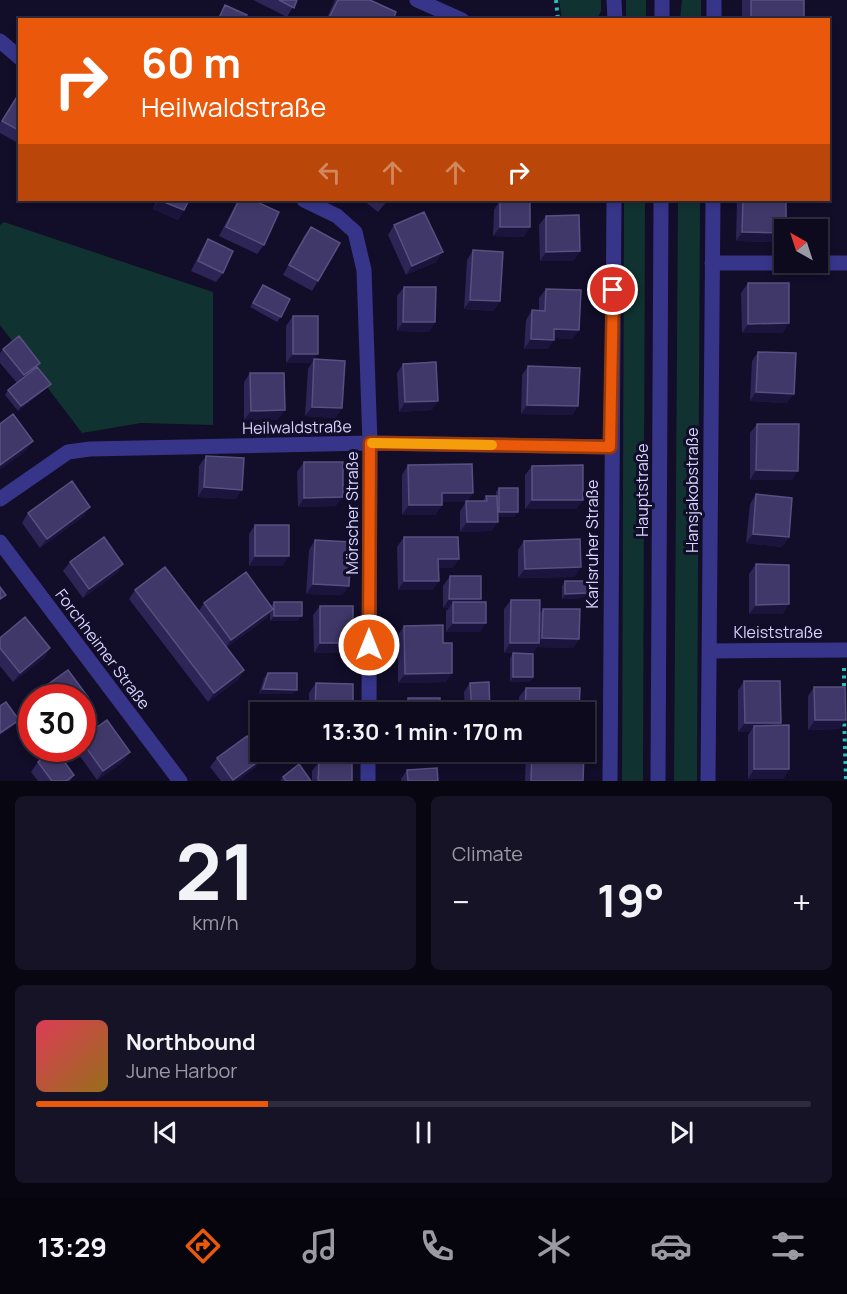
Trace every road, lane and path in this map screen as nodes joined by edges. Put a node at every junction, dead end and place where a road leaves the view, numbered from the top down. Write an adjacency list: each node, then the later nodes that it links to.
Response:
1 (417, 0): 6 (street)
2 (556, 0): 7 (path)
3 (614, 0): 8 (street)
4 (662, 0): 9 (street)
5 (714, 0): 10 (street)
6 (458, 18)
7 (558, 18)
8 (615, 18)
9 (662, 18)
10 (714, 18)
11 (0, 41): 12 (street)
12 (18, 55)
13 (306, 201): 19 (street, Mörscher Straße)
14 (614, 201): 20 (street, Karlsruher Straße)
15 (661, 201): 32 (street, Hauptstraße)
16 (713, 201): 17 (street, Hansjakobstraße)
17 (712, 263): 18 (street); 24 (street, Hansjakobstraße)
18 (847, 263)
19 (370, 443): 20 (street, Heilwaldstraße); 21 (street, Heilwaldstraße); 26 (street, Mörscher Straße)
20 (610, 447): 31 (street, Karlsruher Straße)
21 (0, 499)
22 (0, 542): 29 (street, Forchheimer Straße)
23 (846, 650): 24 (street, Kleiststraße); 25 (path)
24 (709, 651): 33 (street, Hansjakobstraße)
25 (844, 697)
26 (369, 702)
27 (844, 709): 34 (path)
28 (368, 762): 30 (street)
29 (177, 780)
30 (368, 781)
31 (610, 781)
32 (658, 781)
33 (708, 781)
34 (846, 781)

